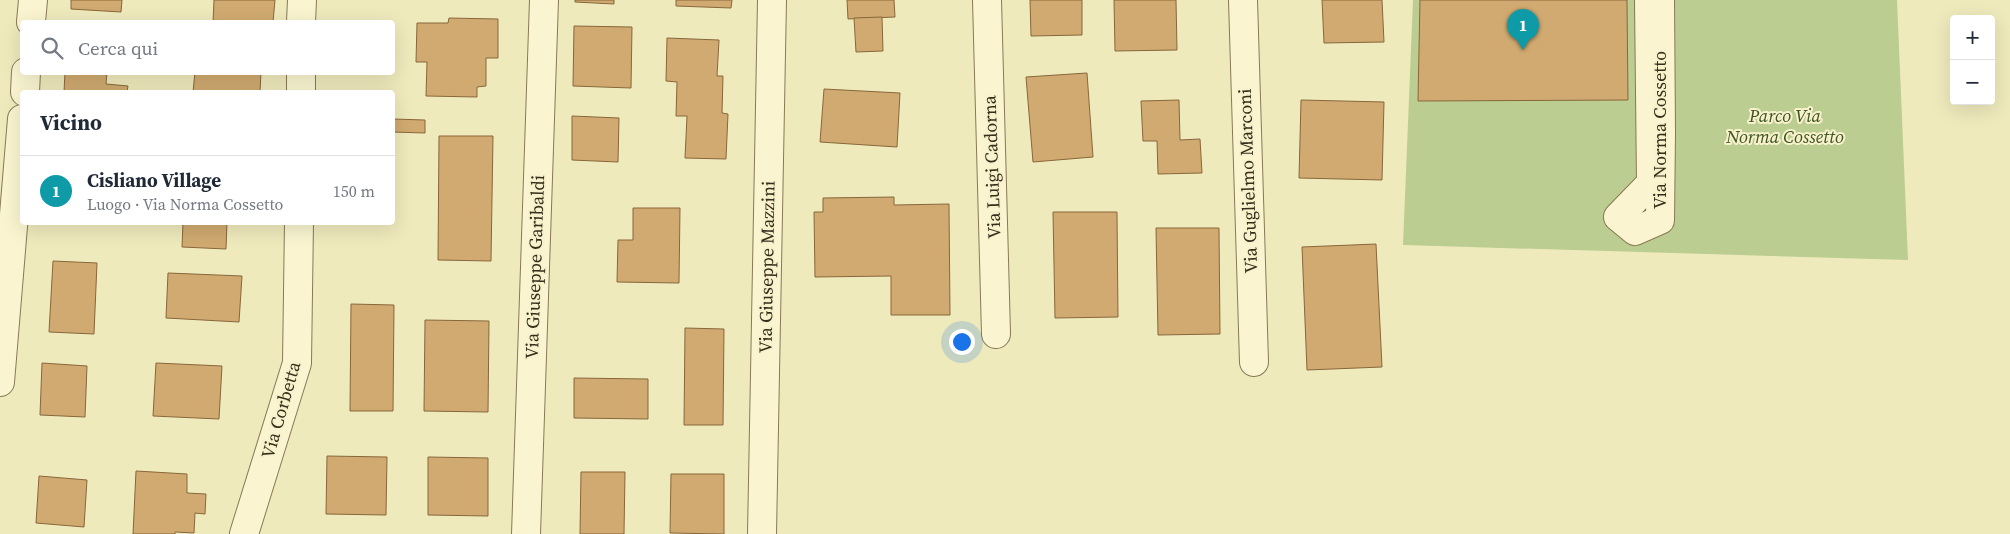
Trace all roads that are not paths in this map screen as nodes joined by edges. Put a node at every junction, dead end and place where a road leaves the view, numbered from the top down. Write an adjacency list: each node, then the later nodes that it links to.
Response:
1 (33, 0): 9 (street)
2 (302, 0): 10 (street)
3 (544, 0): 21 (street, Via Giuseppe Garibaldi)
4 (772, 0): 22 (street, Via Giuseppe Mazzini)
5 (987, 0): 17 (street, Via Luigi Cadorna)
6 (1243, 0): 18 (street, Via Guglielmo Marconi)
7 (1648, 0): 8 (street, Via Norma Cossetto)
8 (1660, 0)
9 (31, 20)
10 (301, 20)
11 (26, 75): 13 (street)
12 (301, 75): 14 (street)
13 (25, 90)
14 (300, 90)
15 (20, 143): 19 (street)
16 (299, 225): 20 (street, Via Corbetta)
17 (996, 334)
18 (1254, 362)
19 (0, 382)
20 (244, 534)
21 (526, 534)
22 (762, 534)

